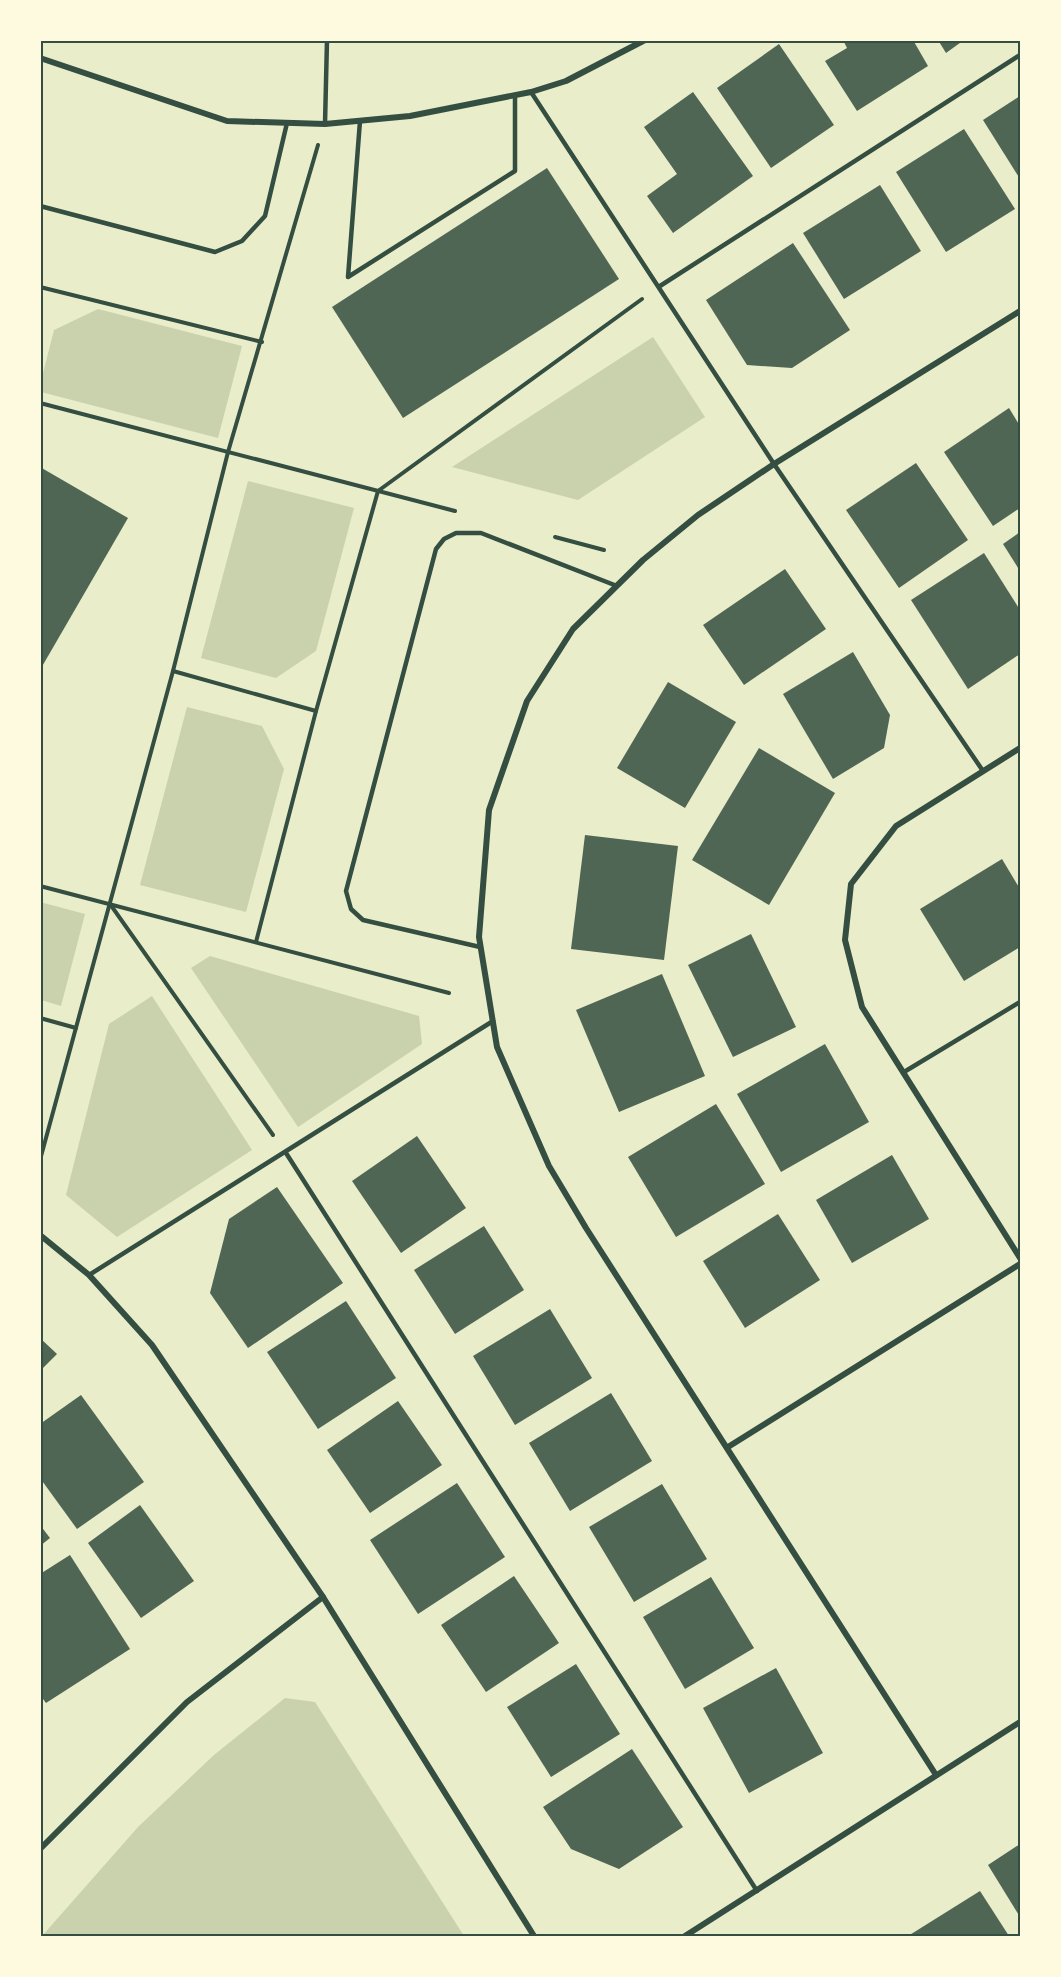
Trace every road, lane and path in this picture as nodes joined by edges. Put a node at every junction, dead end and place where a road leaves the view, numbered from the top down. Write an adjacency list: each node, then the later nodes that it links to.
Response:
1 (327, 40): 9 (lane)
2 (645, 40): 5 (street)
3 (1020, 55): 11 (lane)
4 (40, 58): 8 (street)
5 (531, 92): 6 (street); 11 (lane)
6 (515, 95): 7 (street); 7 (lane)
7 (360, 121): 9 (street)
8 (287, 123): 9 (street); 10 (lane)
9 (325, 124): 14 (path)
10 (40, 206)
11 (660, 286): 17 (lane); 18 (path)
12 (40, 287): 14 (path)
13 (1020, 311): 17 (street)
14 (262, 342): 16 (path)
15 (40, 403): 16 (path)
16 (228, 452): 18 (path); 23 (path)
17 (774, 464): 22 (street); 26 (lane)
18 (378, 491): 19 (path); 24 (path)
19 (457, 512)
20 (548, 536): 21 (path)
21 (604, 550)
22 (617, 586): 30 (street); 30 (lane)
23 (173, 671): 24 (path); 28 (path)
24 (316, 711): 29 (path)
25 (1020, 748): 26 (street)
26 (983, 771): 36 (street)
27 (40, 886): 28 (path)
28 (110, 904): 29 (path); 35 (path); 37 (path)
29 (256, 942): 31 (path)
30 (480, 947): 34 (street)
31 (449, 993)
32 (1020, 1002): 36 (lane)
33 (40, 1018): 35 (path)
34 (493, 1021): 37 (lane); 43 (street)
35 (76, 1028): 38 (path)
36 (904, 1072): 40 (street)
37 (286, 1153): 42 (lane); 48 (lane)
38 (40, 1160)
39 (40, 1235): 42 (street)
40 (1020, 1258)
41 (1020, 1264): 43 (street)
42 (89, 1275): 44 (street)
43 (728, 1447): 46 (street)
44 (323, 1597): 47 (street); 49 (street)
45 (1020, 1722): 46 (street)
46 (936, 1775): 48 (street)
47 (40, 1849)
48 (757, 1891): 50 (street)
49 (534, 1936)
50 (685, 1936)

